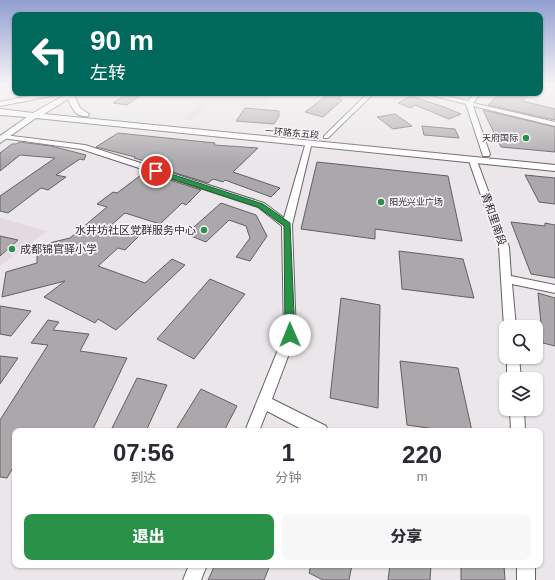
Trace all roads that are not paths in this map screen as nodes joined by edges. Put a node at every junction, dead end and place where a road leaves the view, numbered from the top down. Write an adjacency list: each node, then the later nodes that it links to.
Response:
1 (23, 110): 9 (main road)
2 (35, 110): 9 (main road)
3 (44, 110): 9 (main road, 一环路东五段); 11 (main road, 一环路东五段)
4 (77, 110): 11 (main road)
5 (354, 110): 16 (street)
6 (472, 110): 18 (street)
7 (496, 110): 14 (street)
8 (0, 112): 10 (main road)
9 (32, 112): 10 (main road); 12 (main road, 一环路东五段); 15 (main road)
10 (20, 114): 13 (main road)
11 (85, 114): 16 (main road, 一环路东五段)
12 (72, 120): 15 (main road); 17 (main road, 一环路东五段)
13 (6, 123)
14 (555, 124)
15 (3, 137): 22 (street)
16 (326, 137): 18 (main road, 一环路东五段)
17 (309, 142): 20 (main road, 一环路东五段); 22 (street)
18 (486, 154): 19 (main road, 一环路东五段)
19 (555, 160)
20 (473, 161): 21 (main road, 一环路东五段); 23 (street, 青和里南段)
21 (555, 168)
22 (287, 225): 26 (street)
23 (507, 280): 24 (street); 25 (street, 青和里南段)
24 (555, 289)
25 (510, 320)
26 (263, 402): 28 (street); 29 (street)
27 (517, 416): 30 (street)
28 (253, 428)
29 (315, 428)
30 (518, 428)
31 (197, 568): 33 (street)
32 (526, 568): 34 (street)
33 (192, 580)
34 (526, 580)

